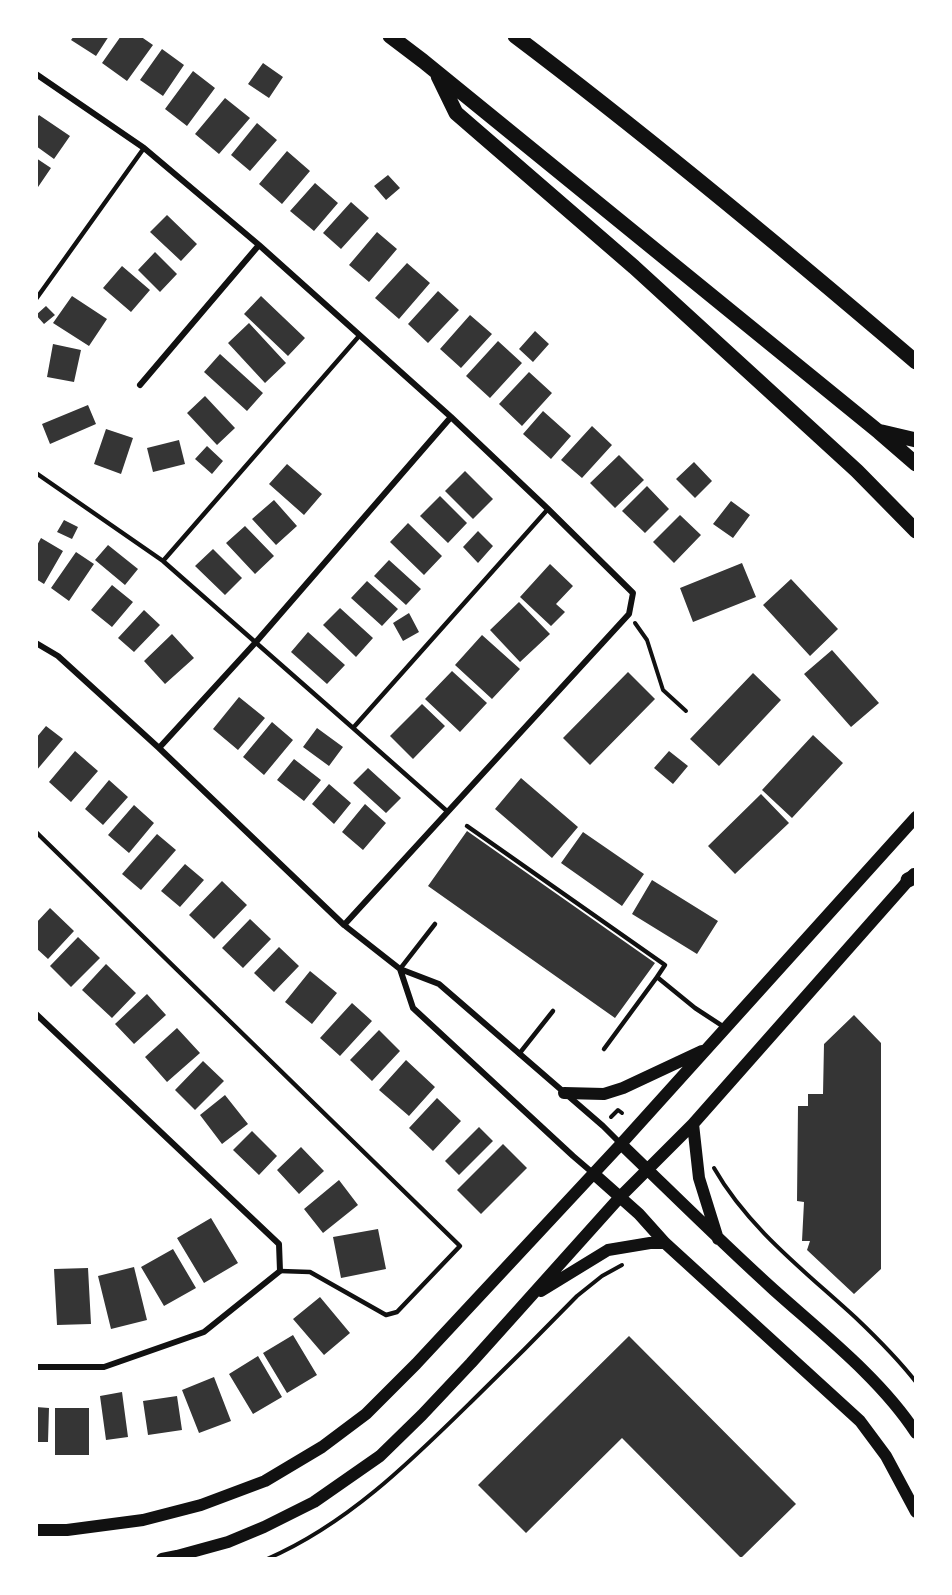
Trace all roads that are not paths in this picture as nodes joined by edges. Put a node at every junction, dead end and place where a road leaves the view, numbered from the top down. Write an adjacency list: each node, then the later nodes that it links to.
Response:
1 (390, 36): 3 (main road)
2 (515, 36): 9 (main road)
3 (435, 70): 12 (main road); 17 (main road)
4 (36, 74): 5 (street)
5 (144, 148): 6 (street); 7 (lane)
6 (259, 245): 8 (street); 10 (street)
7 (36, 299)
8 (360, 335): 11 (street); 18 (lane)
9 (916, 362)
10 (140, 385)
11 (451, 417): 16 (street); 19 (street)
12 (879, 432): 13 (main road); 14 (main road)
13 (916, 440)
14 (916, 464)
15 (36, 473): 18 (lane)
16 (548, 509): 21 (lane); 23 (street)
17 (916, 531)
18 (163, 561): 19 (lane)
19 (256, 642): 21 (lane); 22 (street)
20 (36, 643): 22 (street)
21 (353, 728): 23 (lane)
22 (159, 748): 29 (street)
23 (448, 813): 29 (street)
24 (916, 817): 34 (main road)
25 (467, 826): 31 (lane)
26 (36, 832): 46 (lane)
27 (914, 876): 39 (main road)
28 (435, 924): 30 (lane)
29 (344, 925): 30 (street)
30 (400, 969): 37 (street); 42 (street)
31 (657, 977): 34 (lane); 36 (lane)
32 (553, 1011): 37 (lane)
33 (36, 1014): 46 (street)
34 (726, 1028): 35 (main road)
35 (708, 1048): 38 (main road); 40 (main road)
36 (604, 1049)
37 (519, 1054): 38 (street)
38 (564, 1093): 40 (street)
39 (693, 1125): 41 (main road); 44 (main road)
40 (621, 1144): 41 (main road); 42 (main road)
41 (647, 1169): 43 (main road); 44 (main road)
42 (594, 1174): 43 (main road); 51 (main road)
43 (620, 1197): 45 (main road); 47 (main road)
44 (719, 1240): 49 (main road)
45 (665, 1243): 47 (main road); 50 (main road)
46 (280, 1271): 48 (street)
47 (530, 1298): 52 (main road)
48 (36, 1367)
49 (916, 1433)
50 (916, 1512)
51 (36, 1530)
52 (162, 1559)

